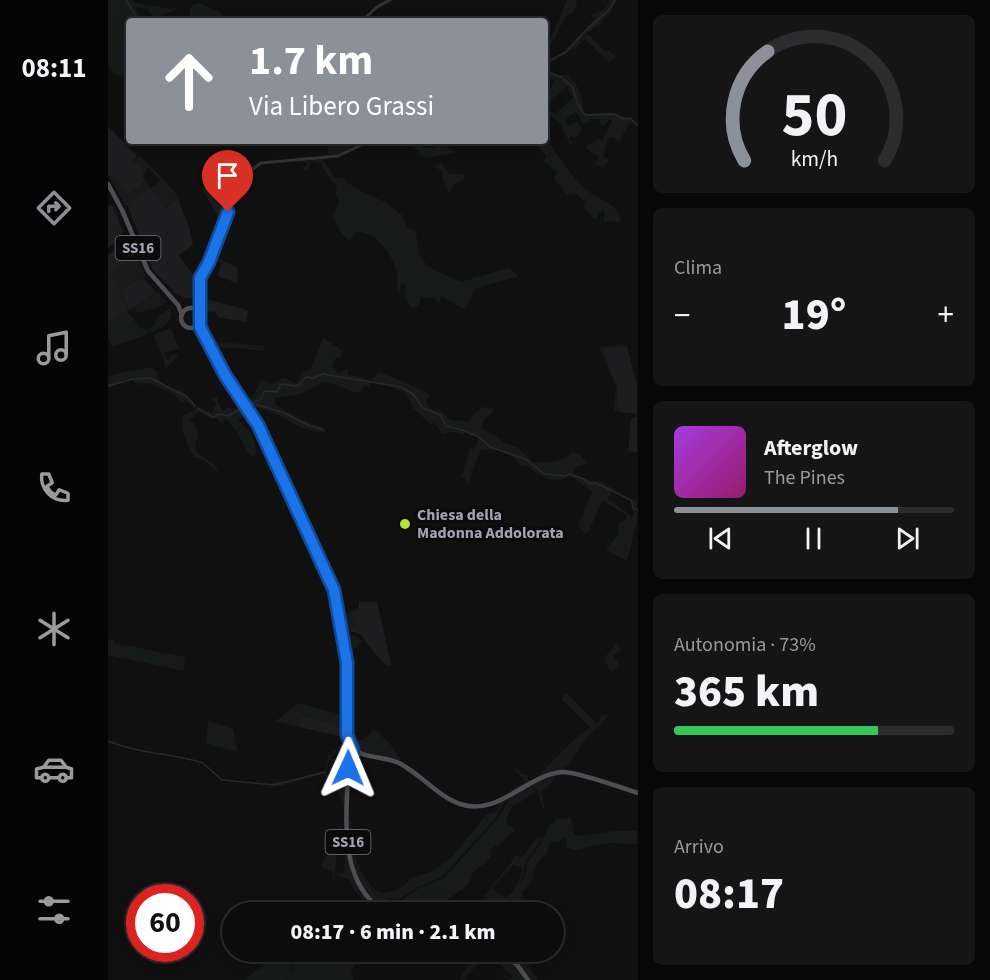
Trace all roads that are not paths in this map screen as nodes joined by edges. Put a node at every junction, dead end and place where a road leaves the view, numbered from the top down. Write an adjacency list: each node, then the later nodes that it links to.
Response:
1 (390, 0): 2 (street)
2 (365, 18)
3 (364, 144): 7 (street)
4 (108, 184): 5 (main road, SS16)
5 (178, 305): 6 (main road); 8 (main road, SS16)
6 (188, 308): 7 (main road); 8 (main road)
7 (198, 308): 9 (main road, SS16)
8 (182, 315): 10 (main road, SS16)
9 (200, 324): 10 (main road); 11 (main road, SS16)
10 (195, 327): 11 (main road, SS16)
11 (203, 333): 12 (main road, SS16)
12 (349, 747): 13 (main road); 14 (main road, SS16); 15 (main road, SS16)
13 (362, 753): 14 (main road); 17 (main road)
14 (352, 755): 15 (main road); 16 (main road, SS16)
15 (345, 756): 16 (main road, SS16)
16 (348, 768): 18 (main road, SS16)
17 (638, 793)
18 (373, 902)
19 (514, 962): 20 (main road)
20 (528, 980)

